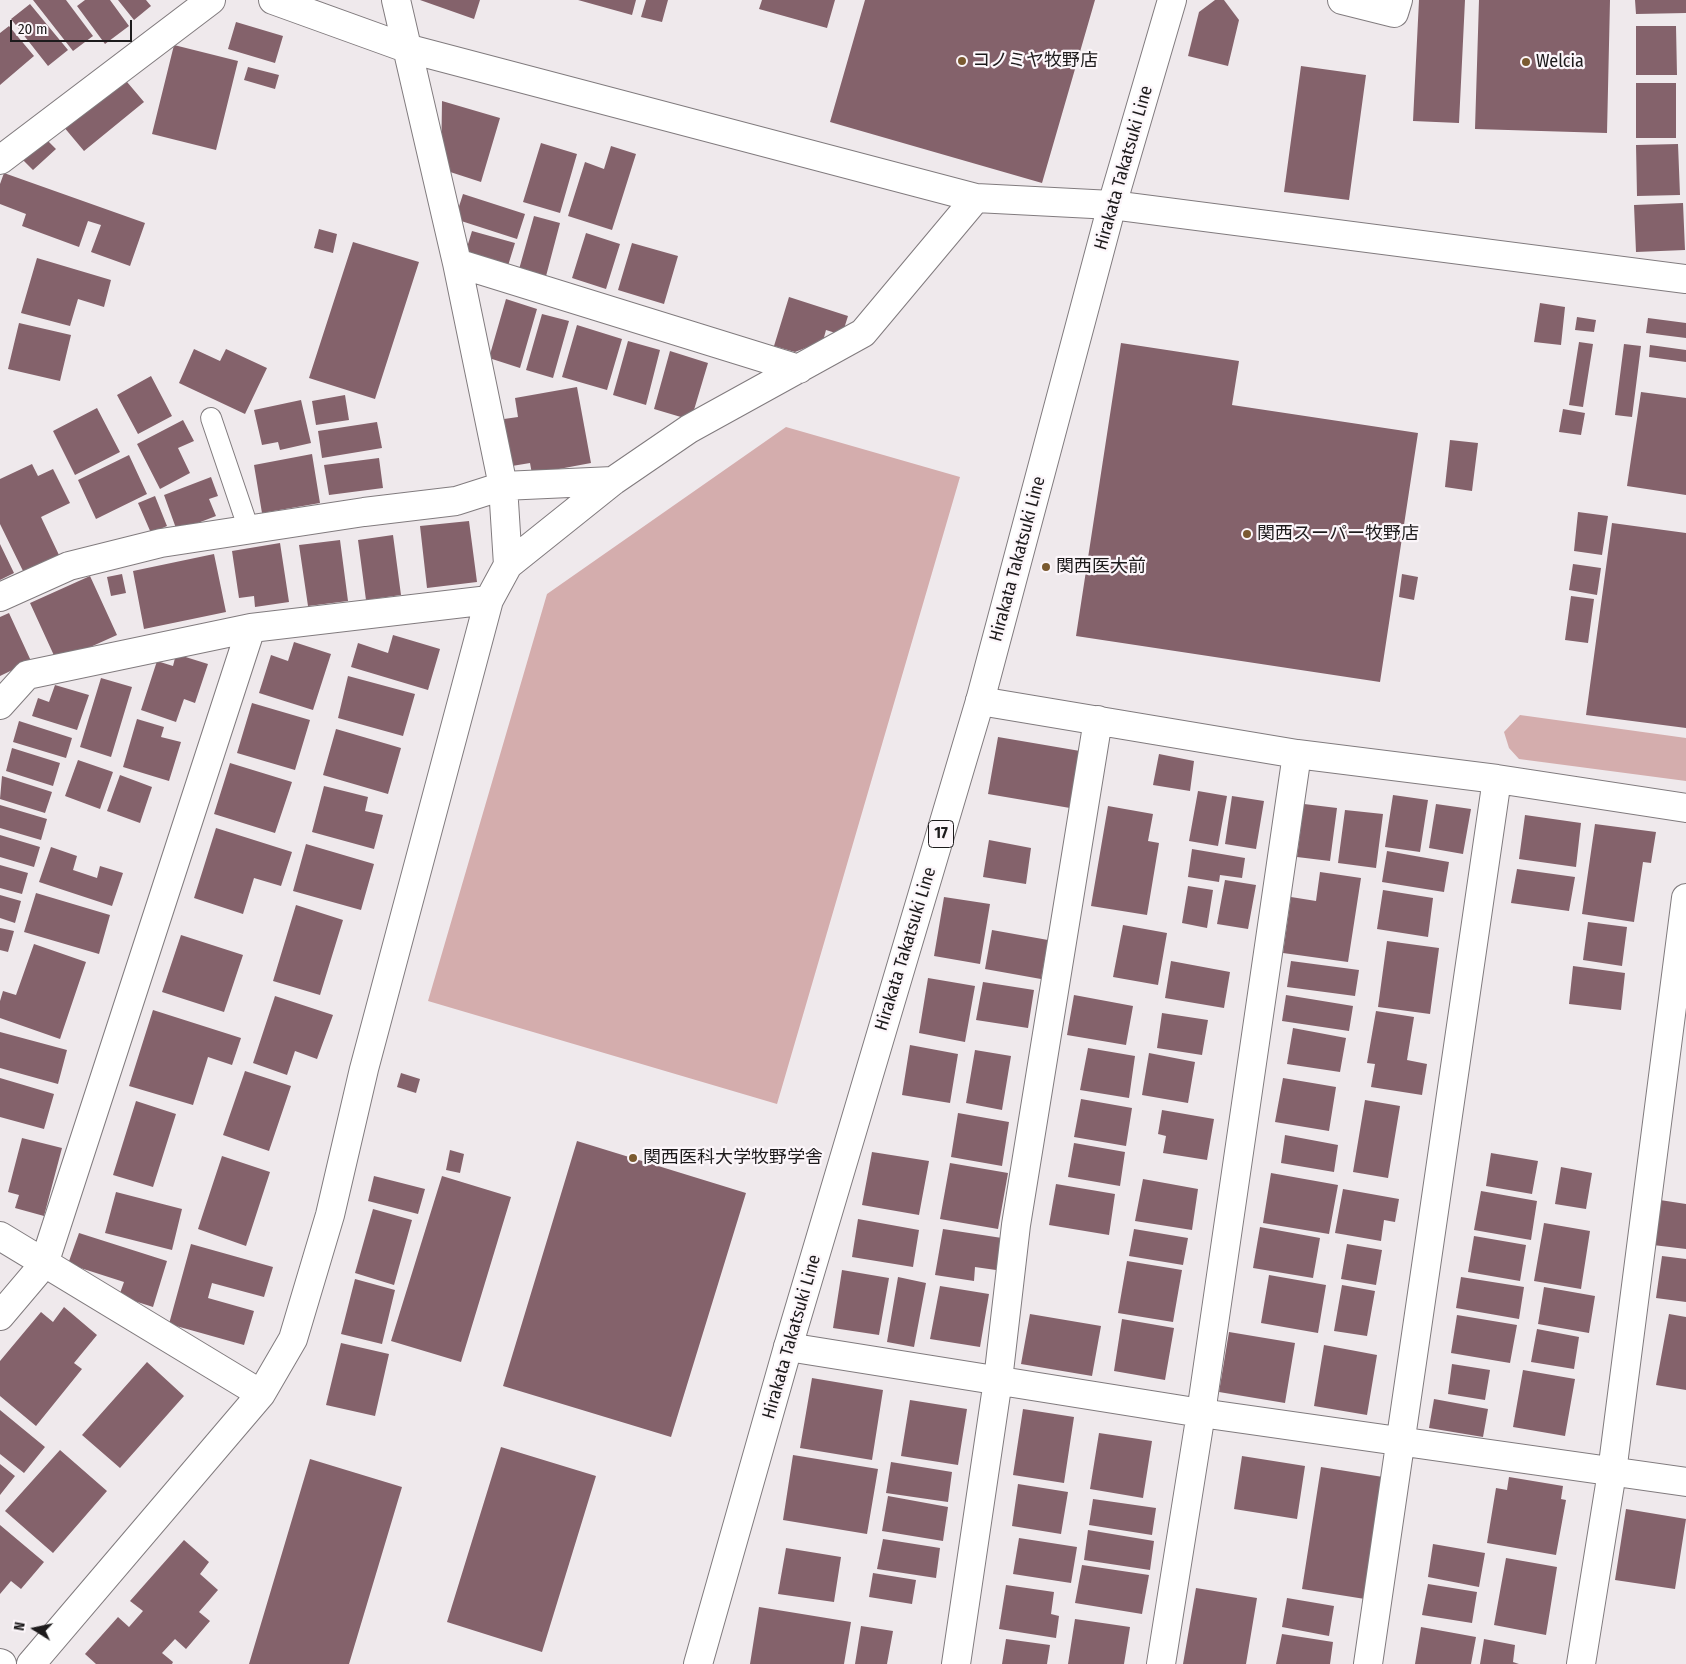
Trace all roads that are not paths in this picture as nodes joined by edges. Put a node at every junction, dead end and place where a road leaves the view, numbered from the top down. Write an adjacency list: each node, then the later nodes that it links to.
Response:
1 (273, 0): 7 (street)
2 (396, 0): 7 (street)
3 (1172, 0): 10 (street, Hirakata Takatsuki Line / 17)
4 (1342, 0): 5 (street)
5 (1398, 0)
6 (202, 3): 8 (street)
7 (406, 48): 9 (street); 11 (street)
8 (0, 160)
9 (976, 198): 10 (street); 13 (street)
10 (1112, 205): 12 (street); 22 (street, Hirakata Takatsuki Line / 17)
11 (457, 263): 13 (street); 16 (street)
12 (1686, 279)
13 (798, 369): 15 (street)
14 (211, 418): 17 (lane)
15 (613, 481): 16 (street); 18 (street)
16 (503, 486): 17 (street); 18 (street)
17 (249, 530): 19 (street)
18 (508, 565): 20 (street)
19 (0, 597)
20 (489, 600): 21 (street); 34 (street)
21 (251, 628): 23 (street); 30 (street)
22 (980, 701): 24 (street); 32 (street, Hirakata Takatsuki Line / 17)
23 (0, 705)
24 (1098, 720): 25 (street); 33 (street)
25 (1297, 754): 26 (street); 35 (street)
26 (1497, 779): 27 (street); 36 (street)
27 (1686, 808)
28 (1686, 898): 37 (street)
29 (0, 1236): 30 (street)
30 (44, 1264): 31 (street); 34 (street)
31 (0, 1316)
32 (788, 1347): 33 (street); 40 (street, Hirakata Takatsuki Line / 17)
33 (998, 1380): 35 (street); 41 (street)
34 (261, 1394): 39 (street)
35 (1201, 1413): 36 (street); 42 (street)
36 (1401, 1441): 37 (street); 43 (street)
37 (1612, 1472): 38 (street); 44 (street)
38 (1686, 1482)
39 (31, 1664)
40 (698, 1664)
41 (956, 1664)
42 (1161, 1664)
43 (1368, 1664)
44 (1581, 1664)

